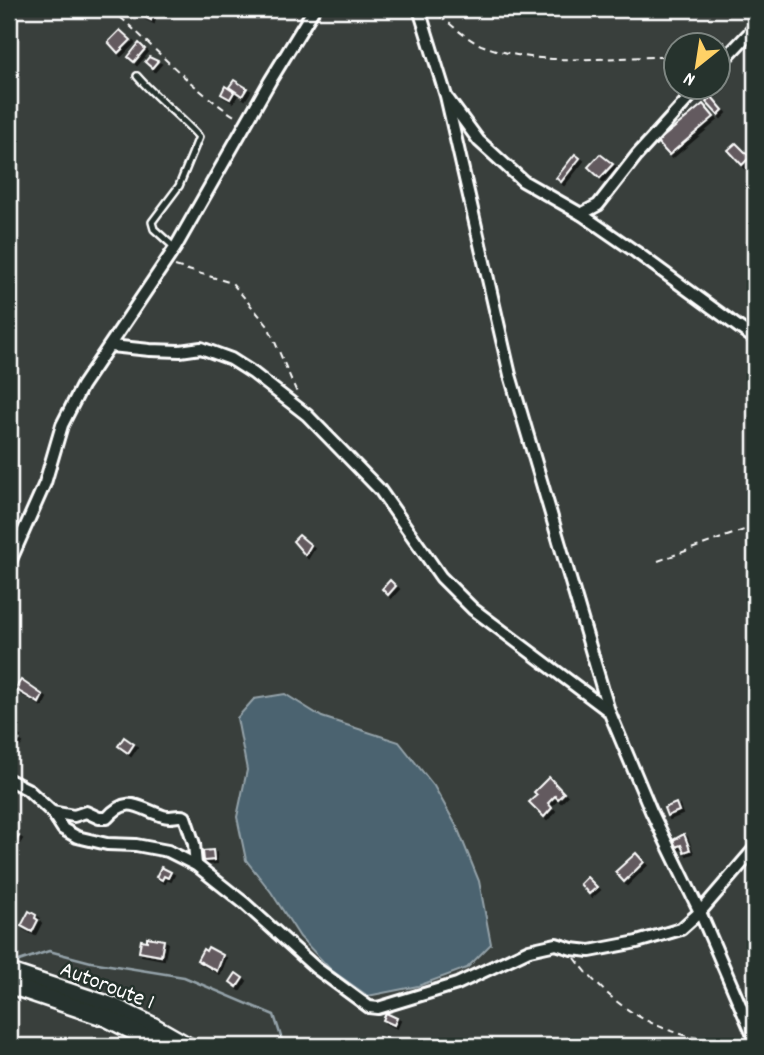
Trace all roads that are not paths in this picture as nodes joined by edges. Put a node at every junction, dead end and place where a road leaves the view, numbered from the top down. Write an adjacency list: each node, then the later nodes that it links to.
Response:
1 (314, 9): 9 (street)
2 (419, 9): 6 (street)
3 (755, 27): 4 (street)
4 (732, 52)
5 (136, 76): 9 (lane)
6 (446, 96): 8 (street); 13 (street)
7 (685, 102): 8 (street)
8 (581, 214): 10 (street)
9 (176, 248): 11 (street)
10 (755, 339)
11 (111, 346): 12 (street); 13 (street)
12 (9, 565)
13 (609, 711): 18 (street)
14 (9, 780): 15 (street)
15 (52, 812): 17 (street); 17 (street)
16 (755, 848): 18 (street)
17 (196, 865): 18 (street)
18 (700, 912): 21 (street)
19 (9, 972): 23 (main road, Autoroute 1)
20 (9, 985): 22 (main road, Autoroute 1)
21 (755, 1040)
22 (163, 1046)
23 (188, 1046)

